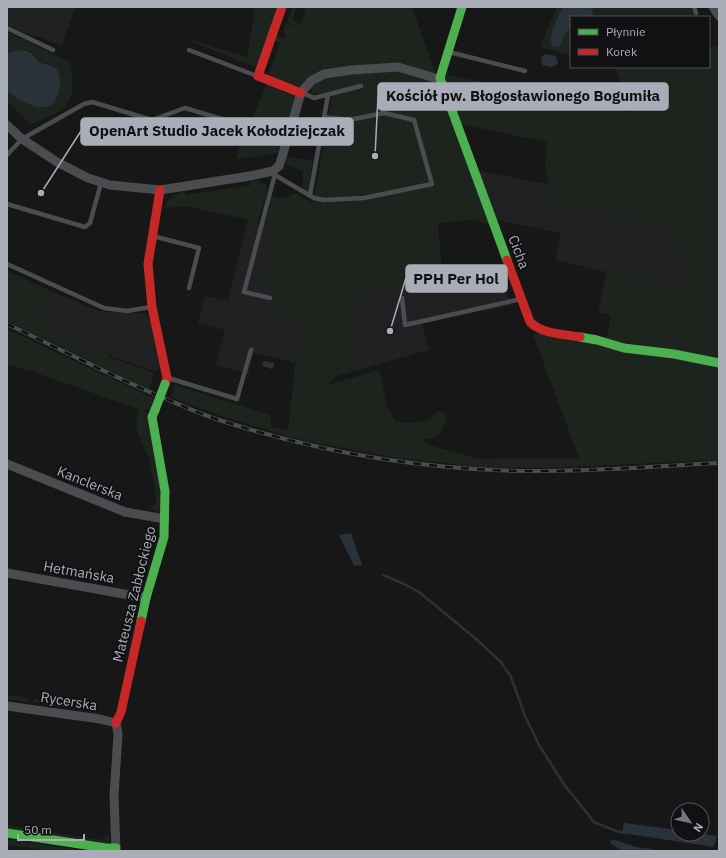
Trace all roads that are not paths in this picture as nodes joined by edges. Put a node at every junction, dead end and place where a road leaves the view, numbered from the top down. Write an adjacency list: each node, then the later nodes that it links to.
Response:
1 (282, 7): 12 (street)
2 (462, 7): 10 (street)
3 (694, 7): 5 (lane)
4 (713, 7): 6 (street)
5 (696, 13)
6 (719, 16)
7 (7, 28): 8 (lane)
8 (53, 50)
9 (189, 50): 12 (lane)
10 (448, 51): 11 (lane); 13 (street)
11 (525, 71)
12 (258, 76): 15 (street)
13 (440, 78): 15 (street); 32 (street, Cicha)
14 (361, 86): 16 (lane)
15 (301, 93): 16 (lane); 20 (street)
16 (328, 95): 17 (lane)
17 (324, 117): 25 (lane); 25 (lane)
18 (7, 125): 19 (street)
19 (22, 139): 20 (lane); 21 (lane); 23 (street)
20 (288, 139): 22 (street)
21 (7, 155)
22 (274, 173): 24 (street); 25 (lane); 30 (lane)
23 (101, 183): 24 (street); 26 (lane)
24 (160, 190): 27 (street)
25 (310, 195)
26 (7, 204)
27 (152, 236): 29 (lane); 33 (street)
28 (7, 264): 33 (lane)
29 (189, 288)
30 (270, 298)
31 (402, 298): 32 (lane)
32 (522, 299): 35 (street, Cicha)
33 (152, 307): 36 (street)
34 (251, 350): 36 (lane)
35 (719, 362)
36 (166, 381): 38 (street, Mateusza Zabłockiego, bridge)
37 (7, 464): 38 (street, Kanclerska)
38 (165, 520): 40 (street, Mateusza Zabłockiego)
39 (7, 573): 40 (street, Hetmańska)
40 (146, 598): 42 (street, Mateusza Zabłockiego)
41 (7, 706): 42 (street, Rycerska)
42 (116, 723): 44 (street)
43 (7, 833): 44 (street)
44 (116, 849)

